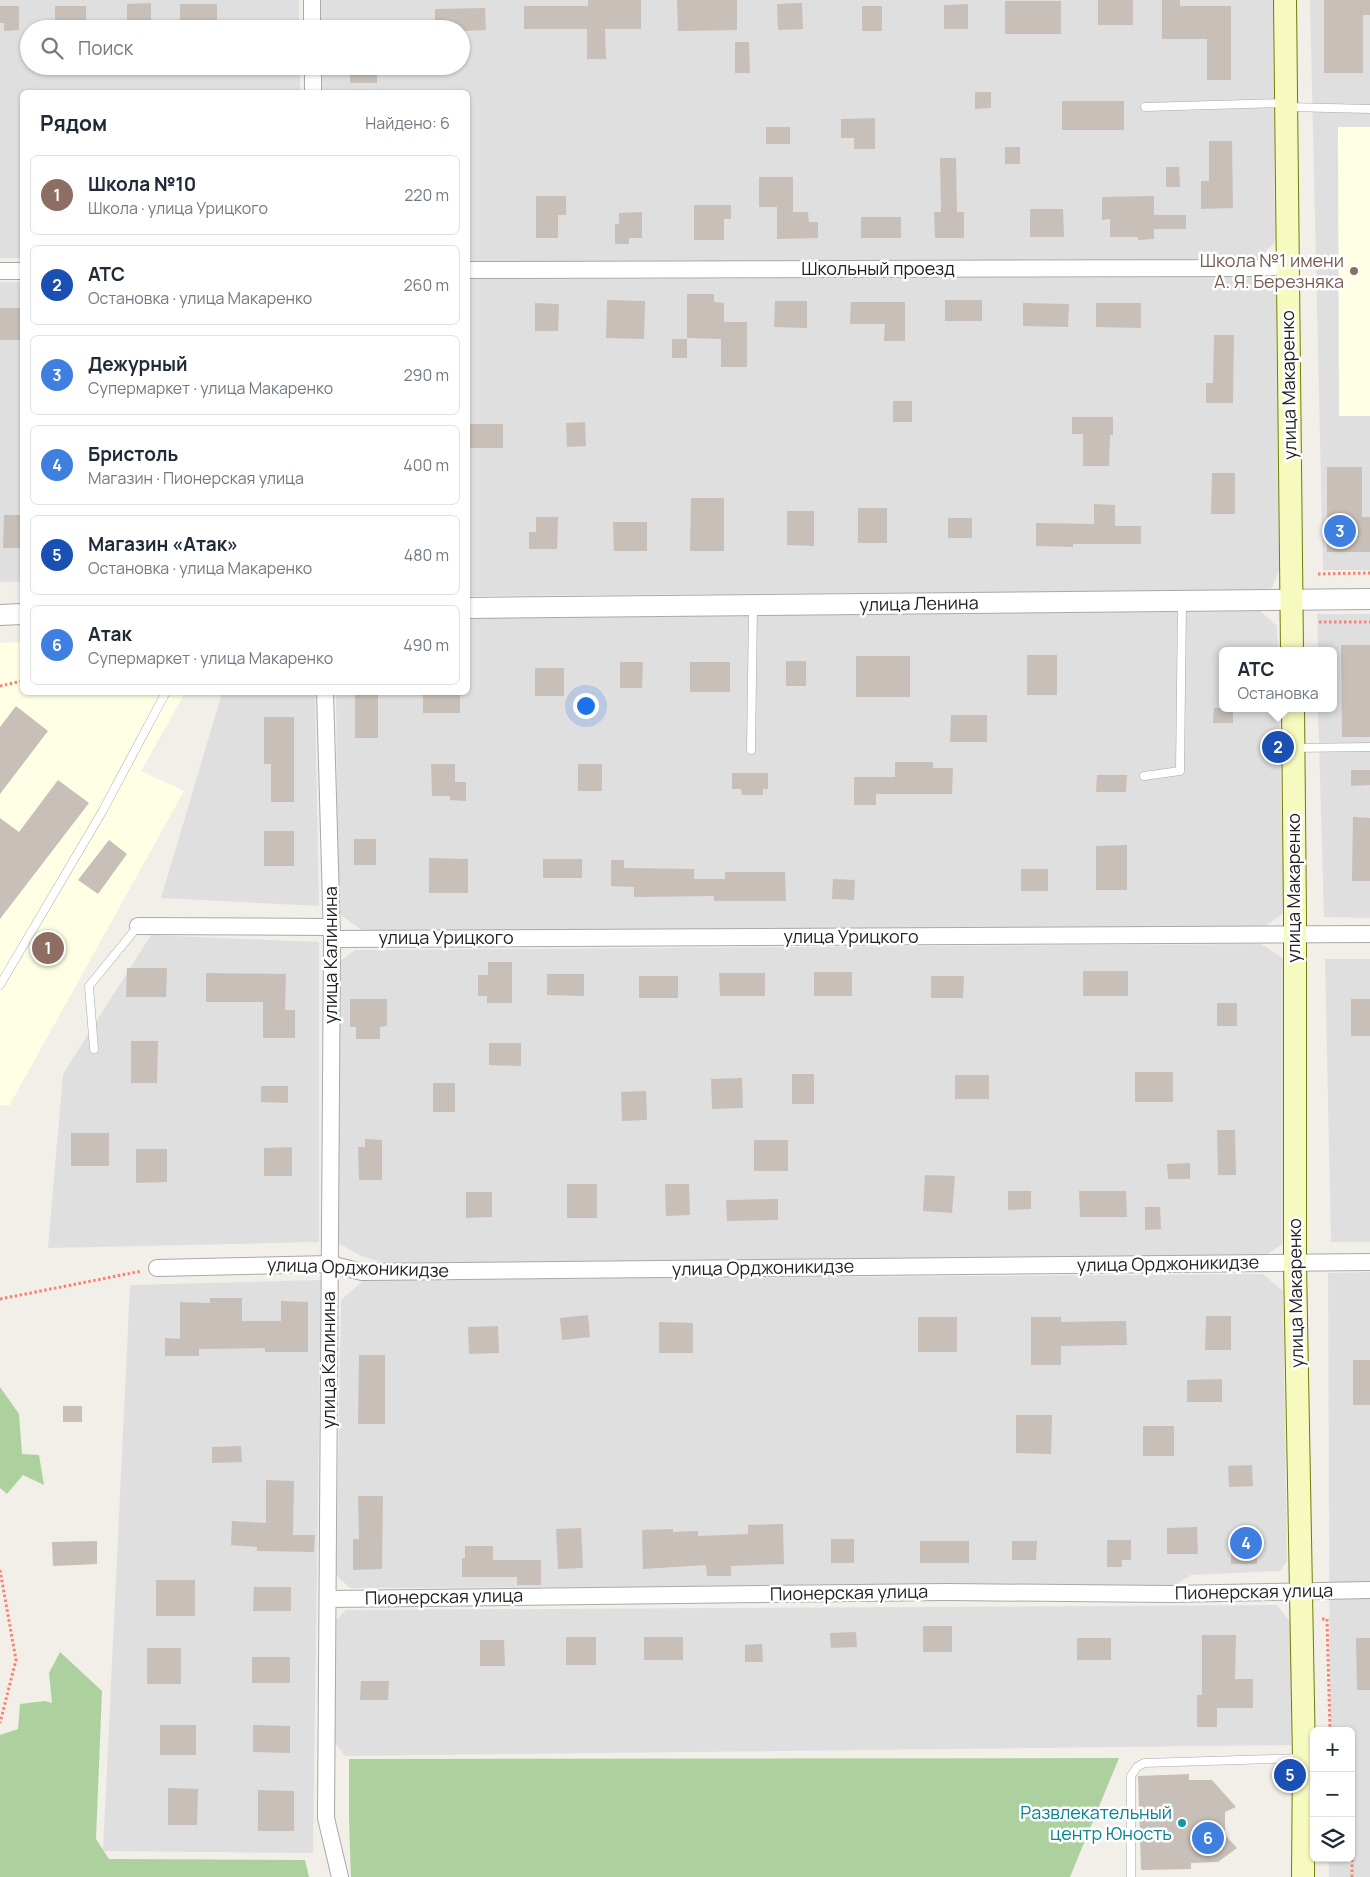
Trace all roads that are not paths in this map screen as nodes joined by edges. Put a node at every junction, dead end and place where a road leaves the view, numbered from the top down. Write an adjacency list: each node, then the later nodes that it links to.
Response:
1 (312, 0): 3 (street)
2 (1285, 0): 6 (main road, улица Макаренко)
3 (312, 20)
4 (313, 75): 5 (street)
5 (314, 90)
6 (1286, 105): 7 (lane); 8 (lane); 9 (main road, улица Макаренко)
7 (1146, 108)
8 (1370, 109)
9 (1288, 266): 10 (street, Школьный проезд); 14 (main road, улица Макаренко)
10 (470, 270)
11 (0, 271): 12 (street)
12 (20, 271)
13 (1370, 599): 14 (street, улица Ленина)
14 (1291, 600): 15 (street, улица Ленина); 20 (main road, улица Макаренко)
15 (1182, 601): 16 (street, улица Ленина); 27 (lane)
16 (753, 605): 17 (street, улица Ленина); 26 (lane)
17 (470, 608)
18 (0, 614): 19 (street)
19 (20, 614)
20 (1292, 647)
21 (164, 695): 32 (lane)
22 (325, 695): 29 (street, улица Калинина)
23 (1292, 712): 25 (main road, улица Макаренко)
24 (1370, 746): 25 (lane)
25 (1293, 748): 30 (main road, улица Макаренко)
26 (751, 750)
27 (1144, 776)
28 (138, 926): 29 (street, улица Урицкого); 33 (lane)
29 (332, 933): 30 (street, улица Урицкого); 36 (street, улица Калинина)
30 (1295, 934): 31 (street, улица Урицкого); 35 (main road, улица Макаренко)
31 (1370, 934)
32 (0, 985)
33 (94, 1049)
34 (1370, 1262): 35 (street, улица Орджоникидзе)
35 (1295, 1263): 36 (street, улица Орджоникидзе); 39 (main road, улица Макаренко)
36 (330, 1264): 37 (street, улица Орджоникидзе); 40 (street, улица Калинина)
37 (157, 1268)
38 (1370, 1590): 39 (street, Пионерская улица)
39 (1300, 1592): 40 (street, Пионерская улица); 41 (main road, улица Макаренко)
40 (328, 1598): 42 (street, улица Калинина)
41 (1304, 1758): 43 (lane); 44 (main road, улица Макаренко)
42 (340, 1877)
43 (1131, 1877)
44 (1303, 1877)

